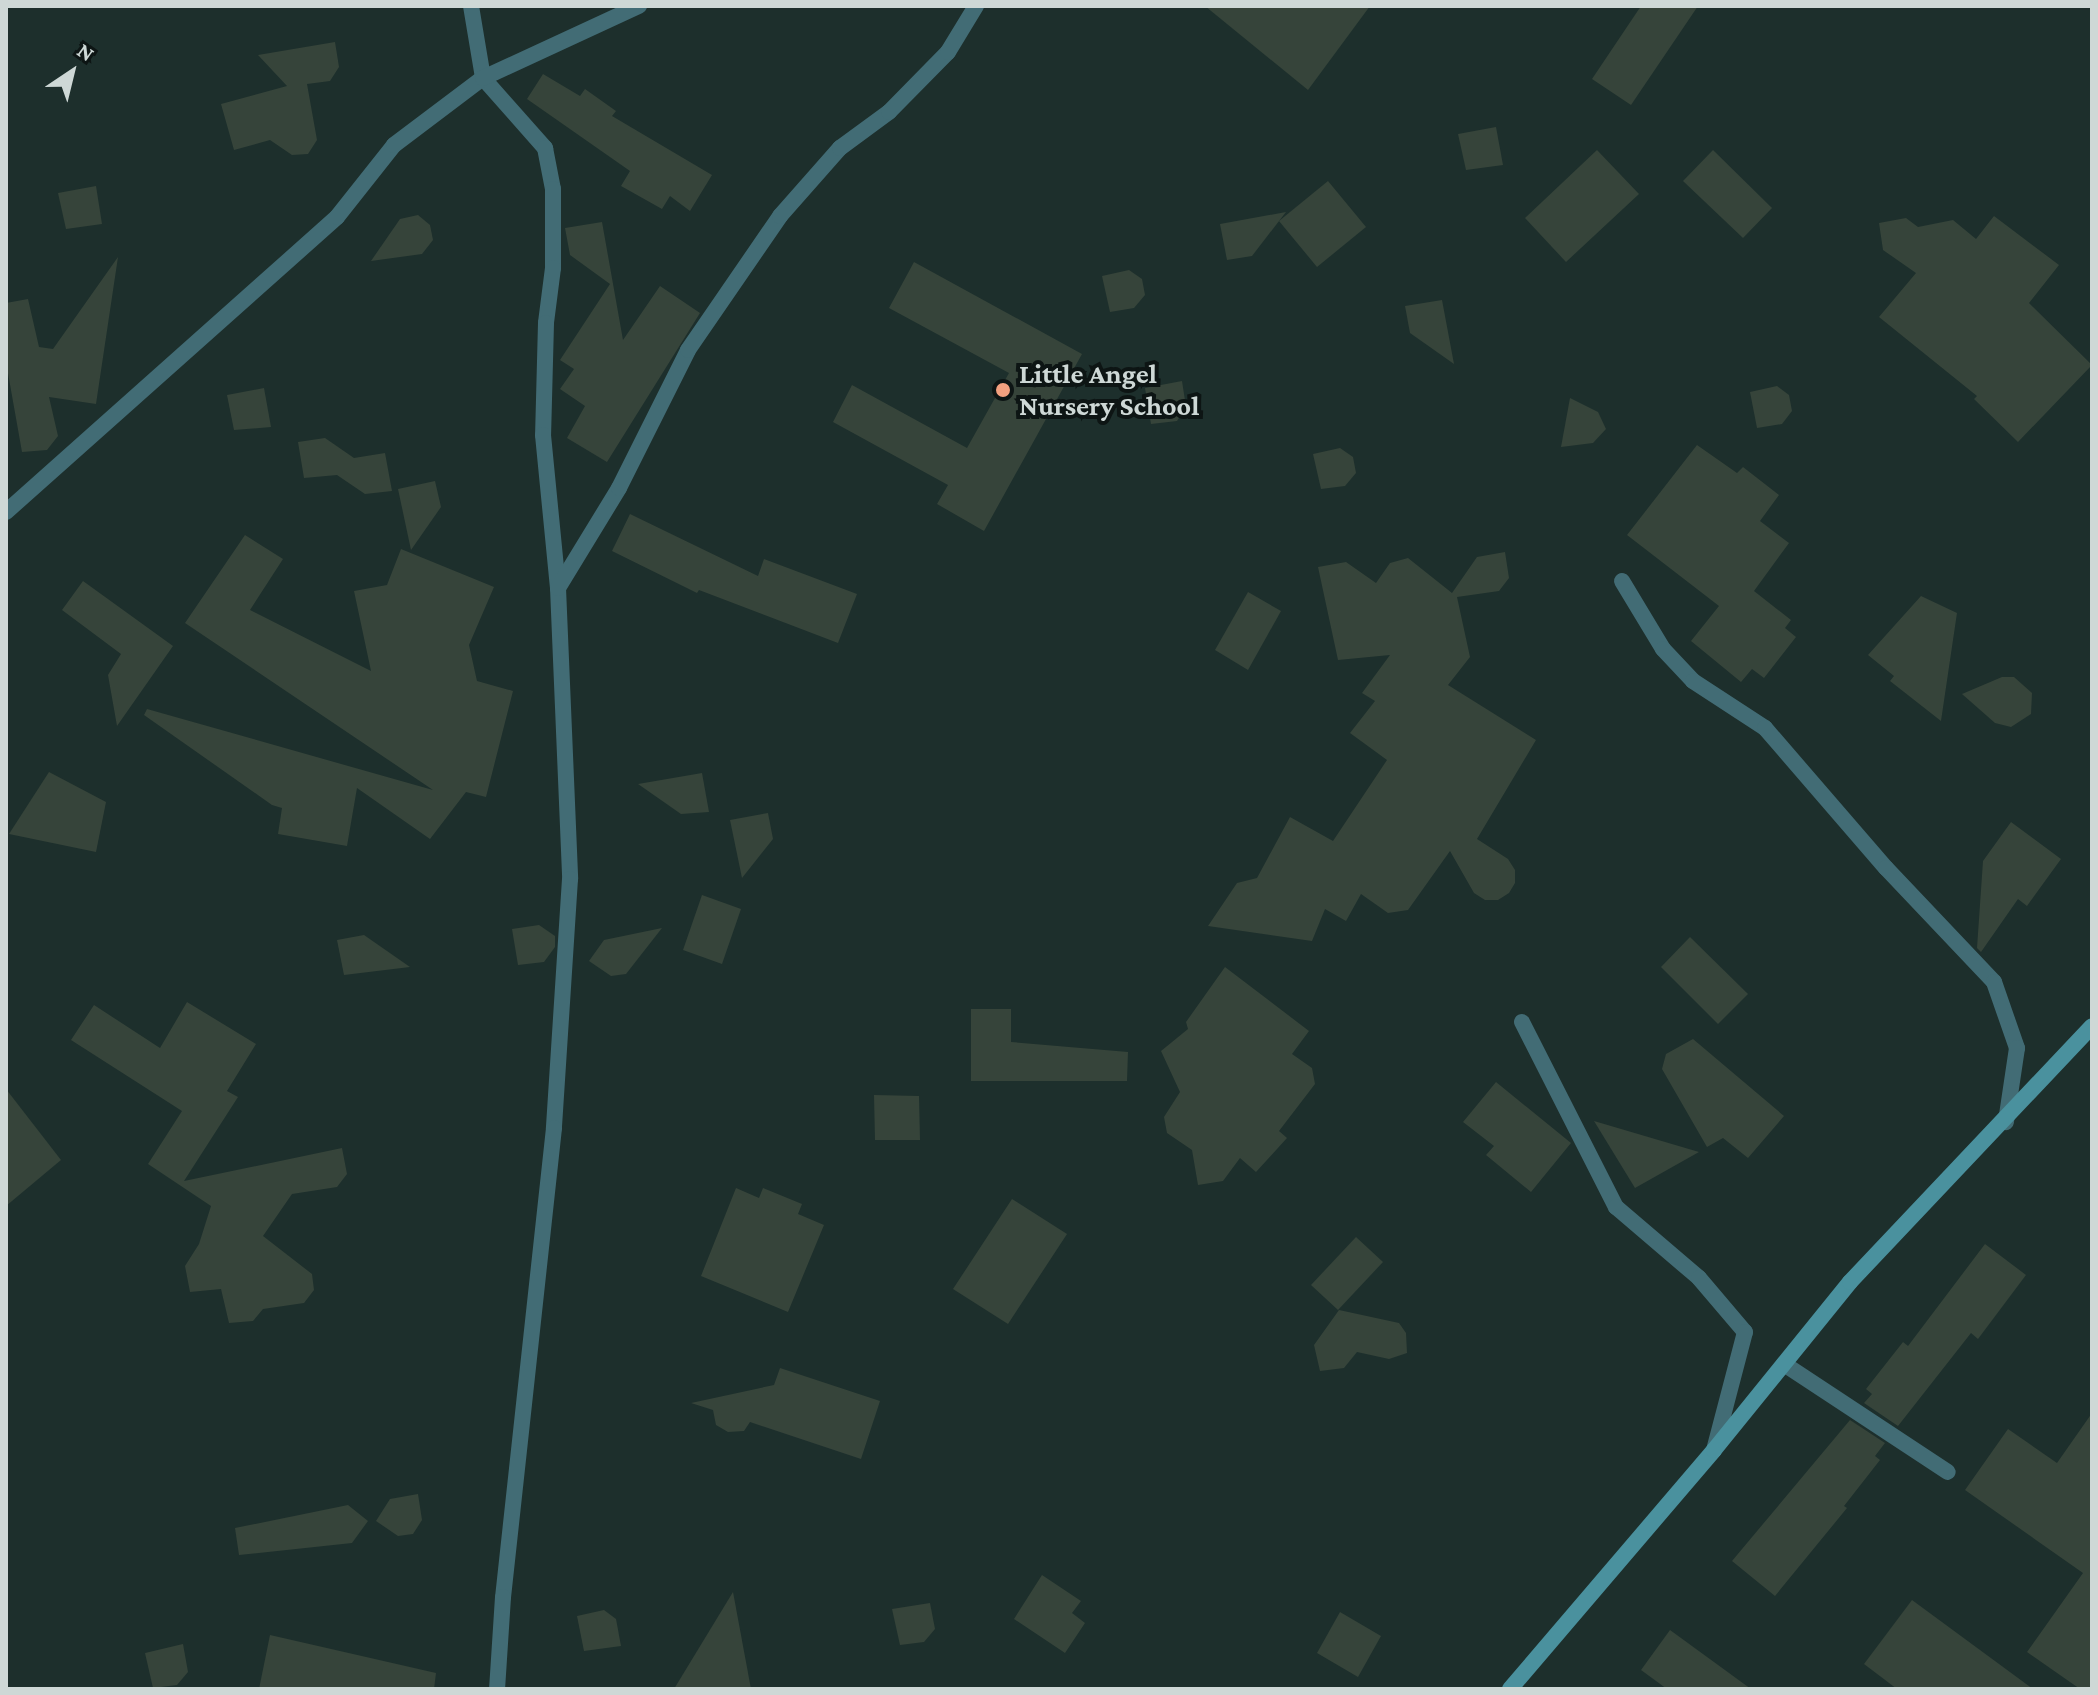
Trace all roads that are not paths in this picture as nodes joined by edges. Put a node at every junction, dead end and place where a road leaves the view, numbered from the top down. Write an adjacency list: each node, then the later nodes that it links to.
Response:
1 (471, 6): 4 (street)
2 (639, 6): 4 (street)
3 (976, 6): 7 (street)
4 (483, 78): 5 (street); 7 (street)
5 (6, 512)
6 (1622, 581): 10 (street)
7 (558, 588): 14 (street)
8 (1522, 1022): 12 (street)
9 (2092, 1026): 10 (street)
10 (2006, 1122): 11 (street)
11 (1784, 1364): 12 (street); 13 (street)
12 (1714, 1450): 15 (street)
13 (1948, 1472)
14 (497, 1689)
15 (1510, 1689)

